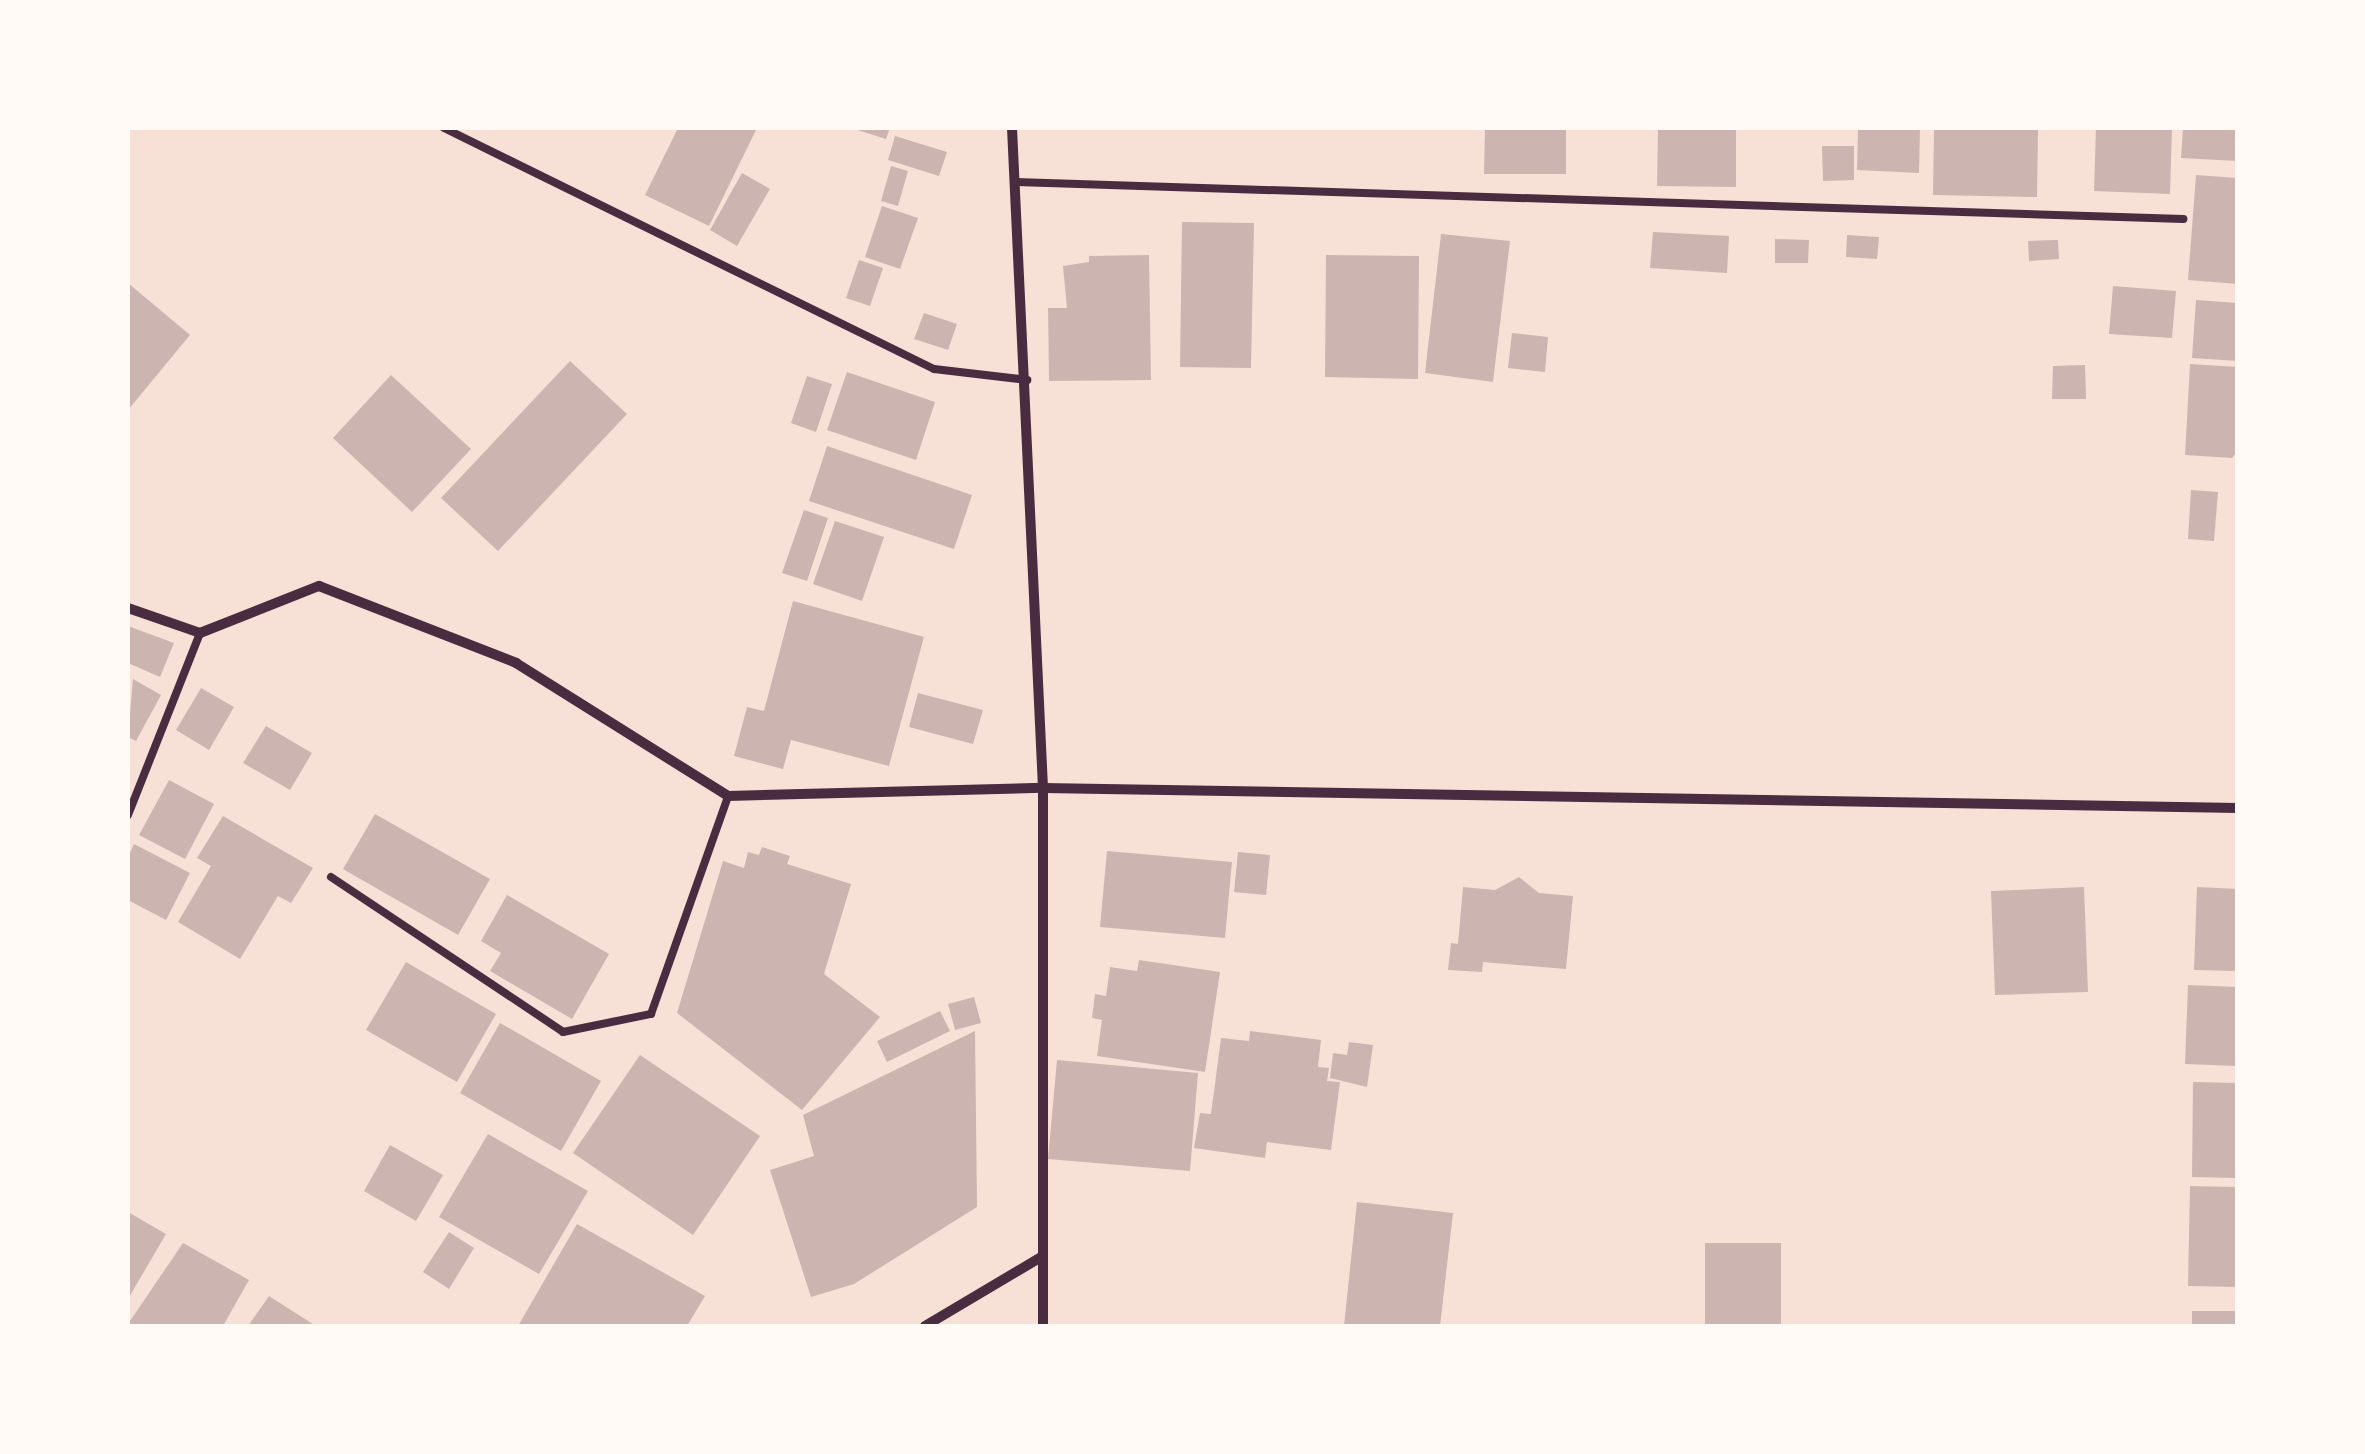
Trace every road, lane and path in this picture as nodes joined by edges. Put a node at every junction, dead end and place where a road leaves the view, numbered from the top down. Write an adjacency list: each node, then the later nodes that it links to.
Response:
1 (444, 128): 5 (lane)
2 (1012, 128): 3 (street)
3 (1014, 182): 4 (lane); 5 (street)
4 (2183, 220)
5 (1027, 380): 8 (street)
6 (128, 608): 7 (street)
7 (200, 634): 9 (street); 11 (lane)
8 (1043, 788): 9 (street); 10 (street); 13 (street)
9 (728, 796): 12 (lane)
10 (2238, 808)
11 (128, 815)
12 (330, 878)
13 (1043, 1256): 14 (street); 15 (street)
14 (925, 1326)
15 (1043, 1326)

